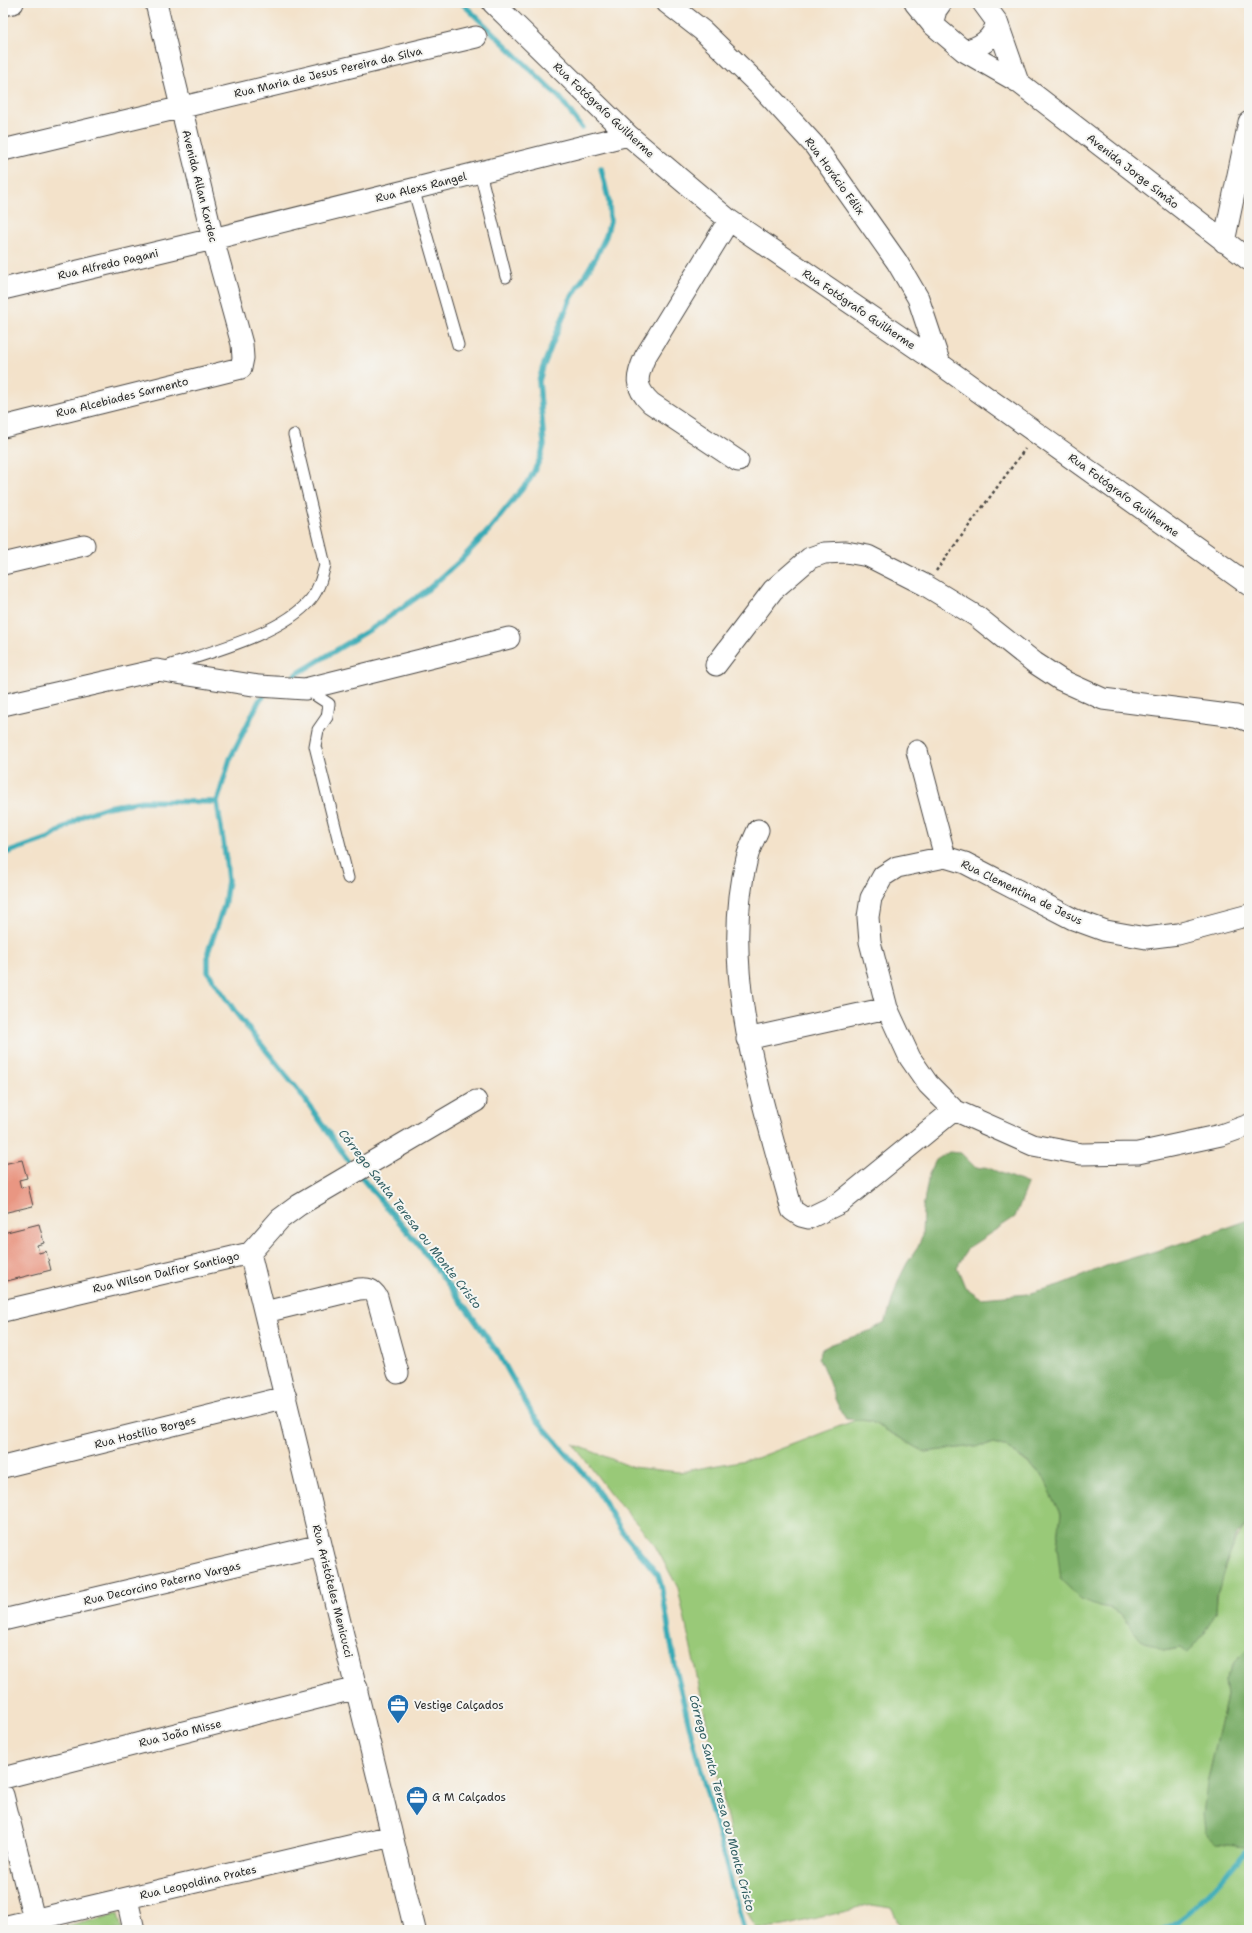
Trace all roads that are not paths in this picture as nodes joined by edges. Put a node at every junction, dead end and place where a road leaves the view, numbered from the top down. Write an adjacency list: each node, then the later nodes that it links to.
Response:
1 (13, 3): 8 (street)
2 (156, 3): 14 (street, Avenida Allan Kardec)
3 (493, 3): 16 (street, Rua Fotógrafo Guilherme)
4 (667, 3): 27 (street, Rua Horácio Félix)
5 (915, 3): 10 (street, Avenida Jorge Simão)
6 (942, 3): 10 (street)
7 (983, 3): 9 (street)
8 (3, 5)
9 (997, 22): 12 (street); 13 (street)
10 (932, 24): 12 (street, Avenida Jorge Simão)
11 (476, 36): 14 (street, Rua Maria de Jesus Pereira da Silva)
12 (964, 51): 13 (street, Avenida Jorge Simão)
13 (1018, 82): 22 (street, Avenida Jorge Simão)
14 (180, 107): 17 (street, Rua Maria de Jesus Pereira da Silva); 21 (street, Avenida Allan Kardec)
15 (1249, 122): 22 (street)
16 (628, 135): 18 (street, Rua Alexs Rangel); 20 (street, Rua Fotógrafo Guilherme)
17 (3, 150)
18 (480, 172): 19 (street, Rua Alexs Rangel); 24 (lane)
19 (413, 188): 21 (street, Rua Alexs Rangel); 26 (lane)
20 (729, 220): 27 (street, Rua Fotógrafo Guilherme); 31 (street)
21 (213, 239): 25 (street, Rua Alfredo Pagani); 28 (street, Avenida Allan Kardec)
22 (1224, 242): 23 (street, Avenida Jorge Simão)
23 (1249, 260)
24 (506, 277)
25 (3, 289)
26 (458, 345)
27 (940, 364): 34 (street, Rua Fotógrafo Guilherme)
28 (241, 368): 29 (street, Rua Alcebiades Sarmento)
29 (3, 427)
30 (294, 435): 37 (lane)
31 (738, 461)
32 (84, 545): 33 (street)
33 (3, 564)
34 (1249, 585)
35 (509, 638): 38 (street)
36 (716, 665): 40 (street)
37 (157, 670): 38 (street); 39 (street)
38 (305, 689): 44 (lane)
39 (3, 705)
40 (1249, 721)
41 (917, 750): 43 (street)
42 (758, 830): 47 (street)
43 (945, 857): 45 (street, Rua Clementina de Jesus); 46 (street, Rua Clementina de Jesus)
44 (348, 878)
45 (1249, 915)
46 (887, 1008): 47 (street); 49 (street, Rua Clementina de Jesus)
47 (747, 1039): 49 (street)
48 (476, 1100): 51 (street, Rua Wilson Dalfior Santiago)
49 (954, 1110): 50 (street, Rua Clementina de Jesus)
50 (1249, 1125)
51 (250, 1252): 52 (street, Rua Wilson Dalfior Santiago); 53 (street, Rua Aristóteles Menicucci)
52 (3, 1311)
53 (265, 1312): 54 (street); 55 (street, Rua Aristóteles Menicucci)
54 (398, 1373)
55 (286, 1397): 56 (street, Rua Hostílio Borges); 57 (street, Rua Aristóteles Menicucci)
56 (3, 1467)
57 (321, 1545): 58 (street, Rua Decorcino Paterno Vargas); 59 (street, Rua Aristóteles Menicucci)
58 (3, 1620)
59 (357, 1688): 60 (street, Rua João Misse); 62 (street, Rua Aristóteles Menicucci)
60 (3, 1778)
61 (3, 1795): 64 (street)
62 (392, 1836): 63 (street, Rua Leopoldina Prates); 67 (street, Rua Aristóteles Menicucci)
63 (127, 1899): 64 (street, Rua Leopoldina Prates); 66 (street)
64 (34, 1919): 65 (street, Rua Leopoldina Prates)
65 (3, 1927)
66 (134, 1930)
67 (415, 1930)

